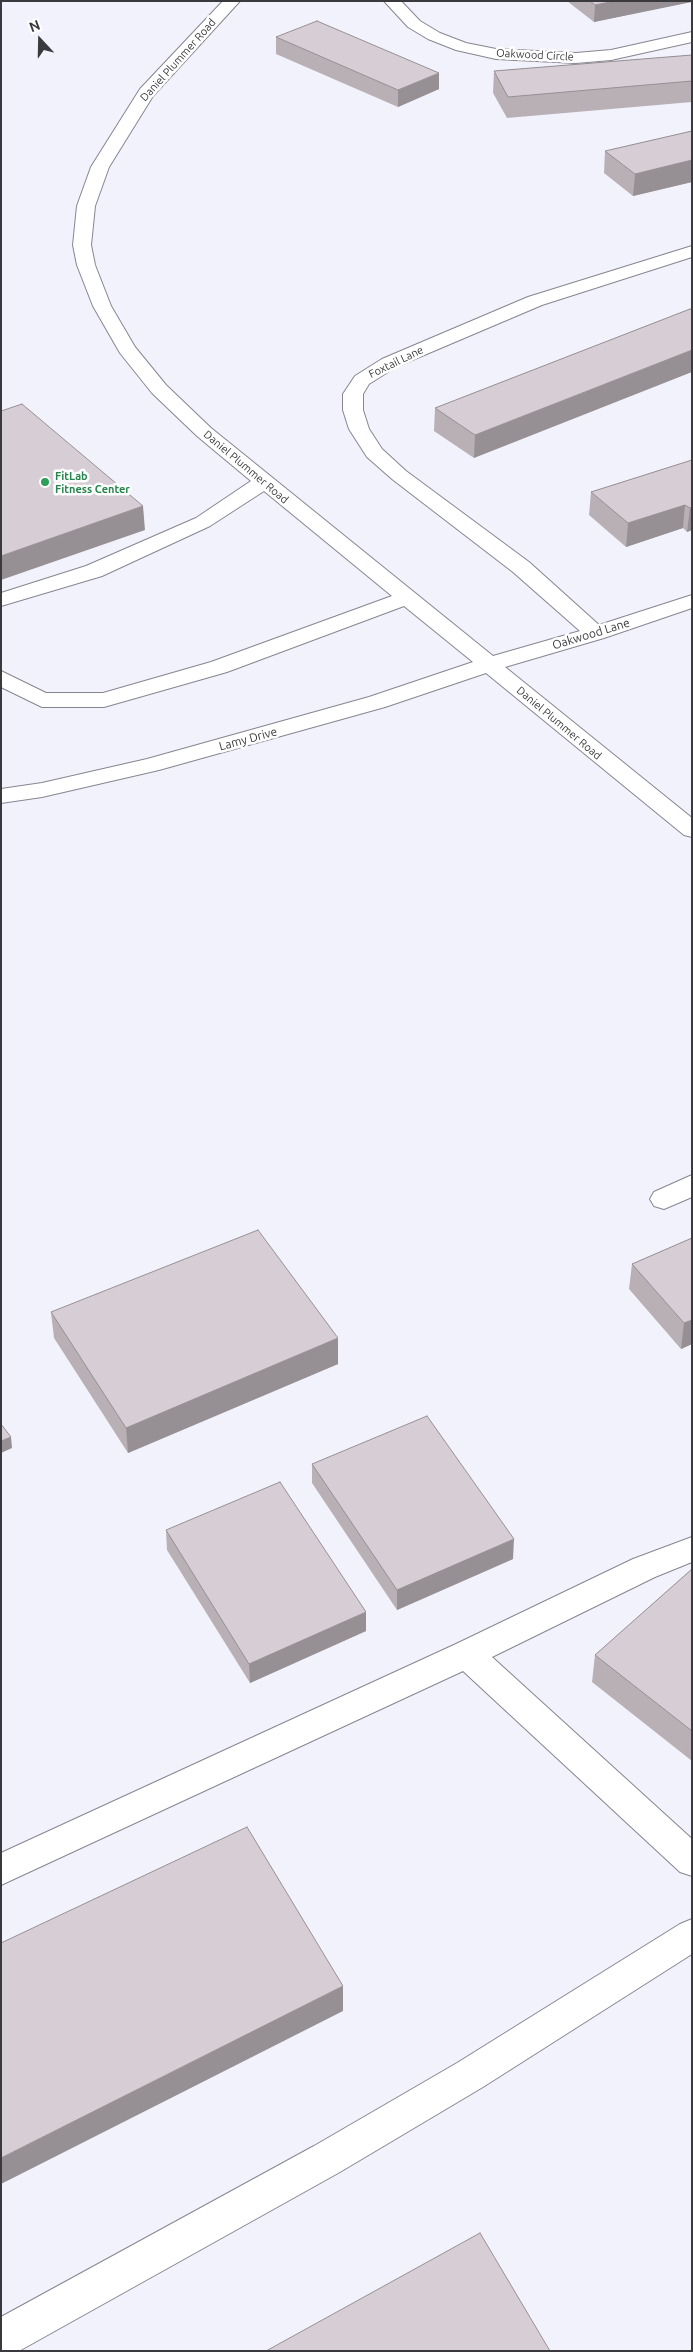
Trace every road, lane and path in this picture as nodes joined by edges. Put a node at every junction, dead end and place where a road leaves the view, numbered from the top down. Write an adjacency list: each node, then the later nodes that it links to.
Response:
1 (232, 1): 5 (street, Daniel Plummer Road)
2 (392, 1): 3 (street, Oakwood Circle)
3 (692, 37)
4 (692, 251): 9 (street, Foxtail Lane)
5 (263, 482): 6 (street, Daniel Plummer Road); 7 (street)
6 (407, 598): 10 (street, Daniel Plummer Road); 11 (street)
7 (1, 600)
8 (692, 601): 9 (street, Oakwood Lane)
9 (596, 633): 10 (street, Oakwood Lane)
10 (490, 664): 12 (street, Lamy Drive); 13 (street, Daniel Plummer Road)
11 (1, 678)
12 (1, 796)
13 (692, 830)
14 (692, 1185): 15 (street)
15 (664, 1199)
16 (692, 1549): 17 (street)
17 (468, 1654): 18 (street); 19 (street)
18 (692, 1861)
19 (1, 1870)
20 (692, 1935): 21 (street)
21 (1, 2339)

